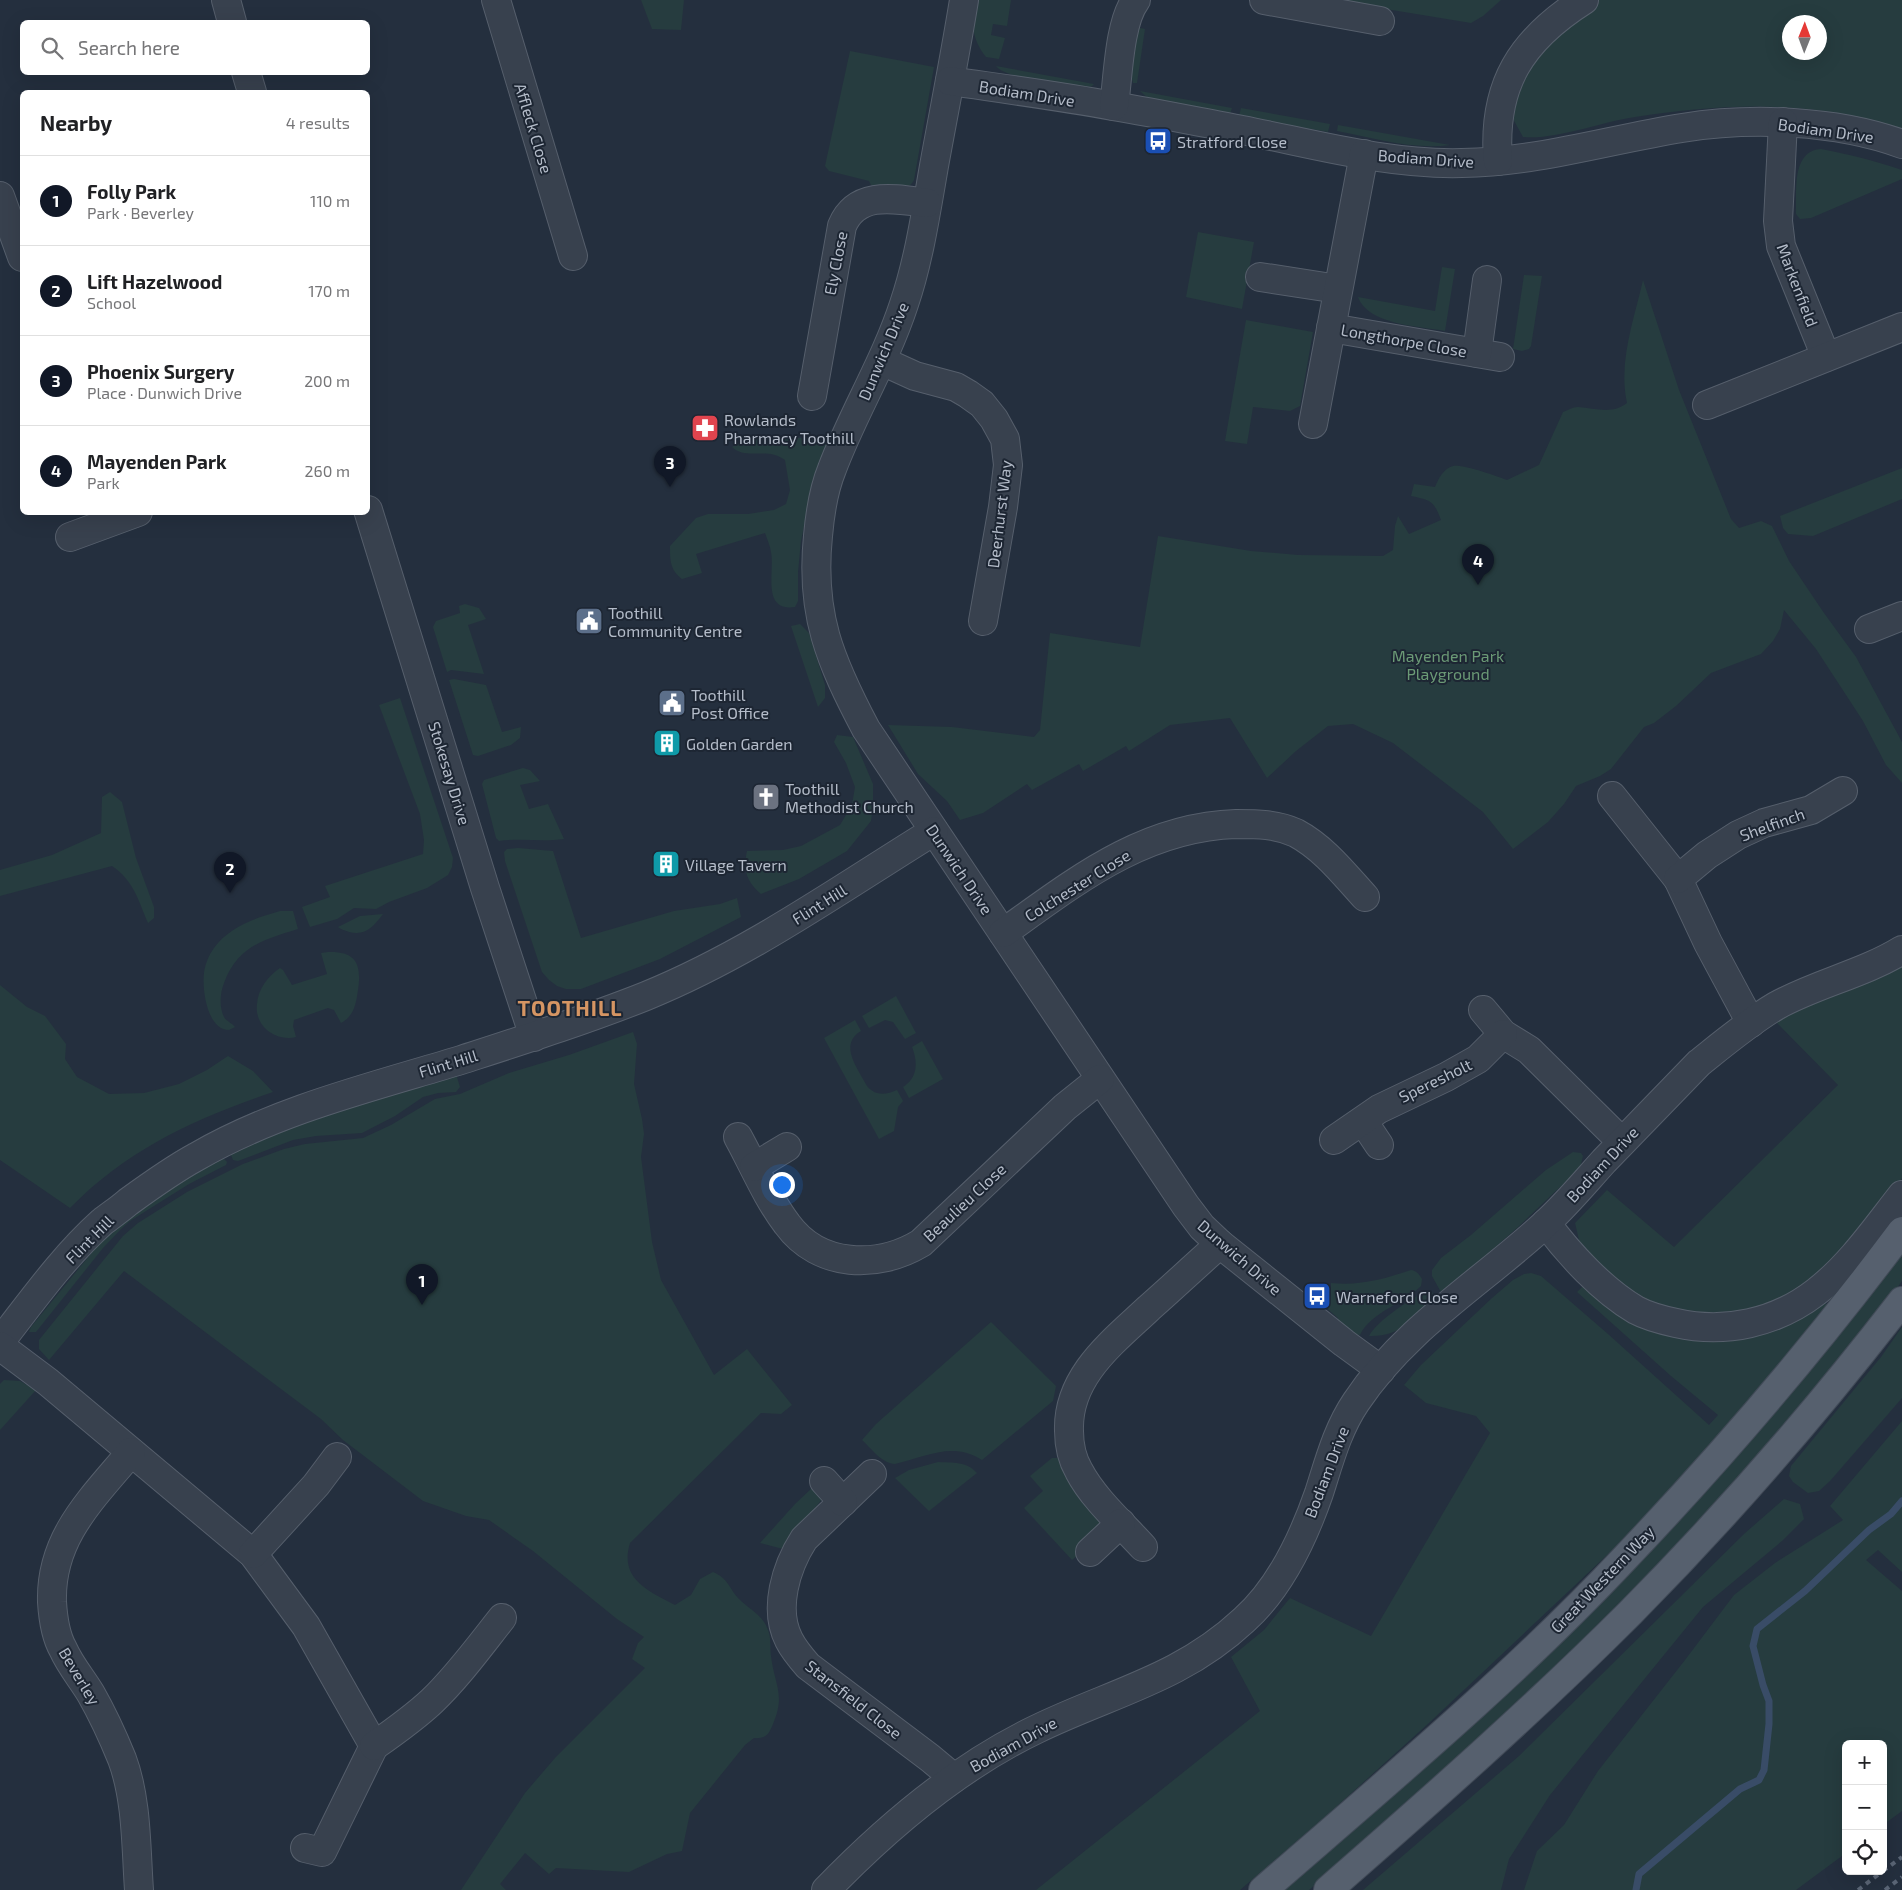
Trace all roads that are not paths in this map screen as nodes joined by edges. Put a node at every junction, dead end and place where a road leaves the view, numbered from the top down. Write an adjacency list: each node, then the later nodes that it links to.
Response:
1 (226, 0): 7 (street)
2 (496, 0): 20 (street, Affleck Close)
3 (964, 0): 10 (street, Dunwich Drive)
4 (1136, 0): 12 (street)
5 (1264, 0): 8 (street)
6 (1584, 0): 16 (street)
7 (231, 20)
8 (1380, 21)
9 (247, 75): 11 (street)
10 (950, 81): 12 (street, Bodiam Drive); 18 (street, Dunwich Drive)
11 (251, 90)
12 (1114, 106): 15 (street, Bodiam Drive)
13 (1783, 122): 14 (street, Bodiam Drive); 16 (street, Bodiam Drive); 26 (street, Markenfield)
14 (1902, 144)
15 (1364, 154): 16 (street, Bodiam Drive); 23 (street, Longthorpe Close)
16 (1498, 161)
17 (0, 196): 19 (street)
18 (927, 203): 27 (street, Dunwich Drive); 28 (street, Ely Close)
19 (20, 251)
20 (573, 256)
21 (1260, 277): 23 (street)
22 (1487, 280): 25 (street, Longthorpe Close)
23 (1338, 289): 25 (street, Longthorpe Close)
24 (1902, 327): 26 (street)
25 (1331, 328): 30 (street, Longthorpe Close)
26 (1826, 357): 29 (street)
27 (882, 362): 35 (street, Deerhurst Way); 39 (street, Dunwich Drive)
28 (812, 396)
29 (1707, 405)
30 (1313, 424)
31 (124, 515): 33 (street)
32 (370, 515): 47 (street, Stokesay Drive)
33 (70, 537)
34 (1902, 616): 36 (street)
35 (984, 621)
36 (1869, 629)
37 (1843, 790): 40 (street, Shelfinch)
38 (1612, 796): 40 (street)
39 (934, 832): 42 (street, Dunwich Drive); 47 (street, Flint Hill)
40 (1678, 879): 45 (street)
41 (1365, 897): 42 (street, Colchester Close)
42 (1003, 933): 48 (street, Dunwich Drive)
43 (1902, 950): 45 (street, Bodiam Drive)
44 (1483, 1010): 46 (street)
45 (1751, 1023): 52 (street, Bodiam Drive)
46 (1503, 1034): 49 (street, Speresholt); 52 (street)
47 (534, 1037): 61 (street, Flint Hill)
48 (1100, 1079): 55 (street, Beaulieu Close); 59 (street, Dunwich Drive)
49 (1363, 1121): 51 (street, Speresholt); 53 (street)
50 (738, 1137): 55 (street, Beaulieu Close)
51 (1334, 1140)
52 (1622, 1142): 57 (street, Bodiam Drive)
53 (1379, 1145)
54 (787, 1148): 55 (street)
55 (754, 1167)
56 (1902, 1195): 57 (street)
57 (1546, 1224): 63 (street, Bodiam Drive)
58 (1902, 1231): 79 (main road, Great Western Way)
59 (1220, 1244): 63 (street, Dunwich Drive); 69 (street)
60 (1902, 1301): 80 (main road)
61 (0, 1342)
62 (0, 1346): 64 (street)
63 (1381, 1370): 75 (street, Bodiam Drive)
64 (131, 1452): 72 (street); 77 (street, Beverley)
65 (337, 1457): 72 (street)
66 (872, 1474): 68 (street, Stansfield Close)
67 (824, 1481): 68 (street)
68 (843, 1502): 75 (street, Stansfield Close)
69 (1121, 1523): 70 (street); 71 (street)
70 (1143, 1546)
71 (1090, 1552)
72 (253, 1554): 74 (street)
73 (502, 1618): 74 (street)
74 (374, 1746): 76 (street)
75 (954, 1778): 78 (street, Bodiam Drive)
76 (305, 1848)
77 (139, 1890)
78 (826, 1890)
79 (1263, 1890)
80 (1328, 1890)

